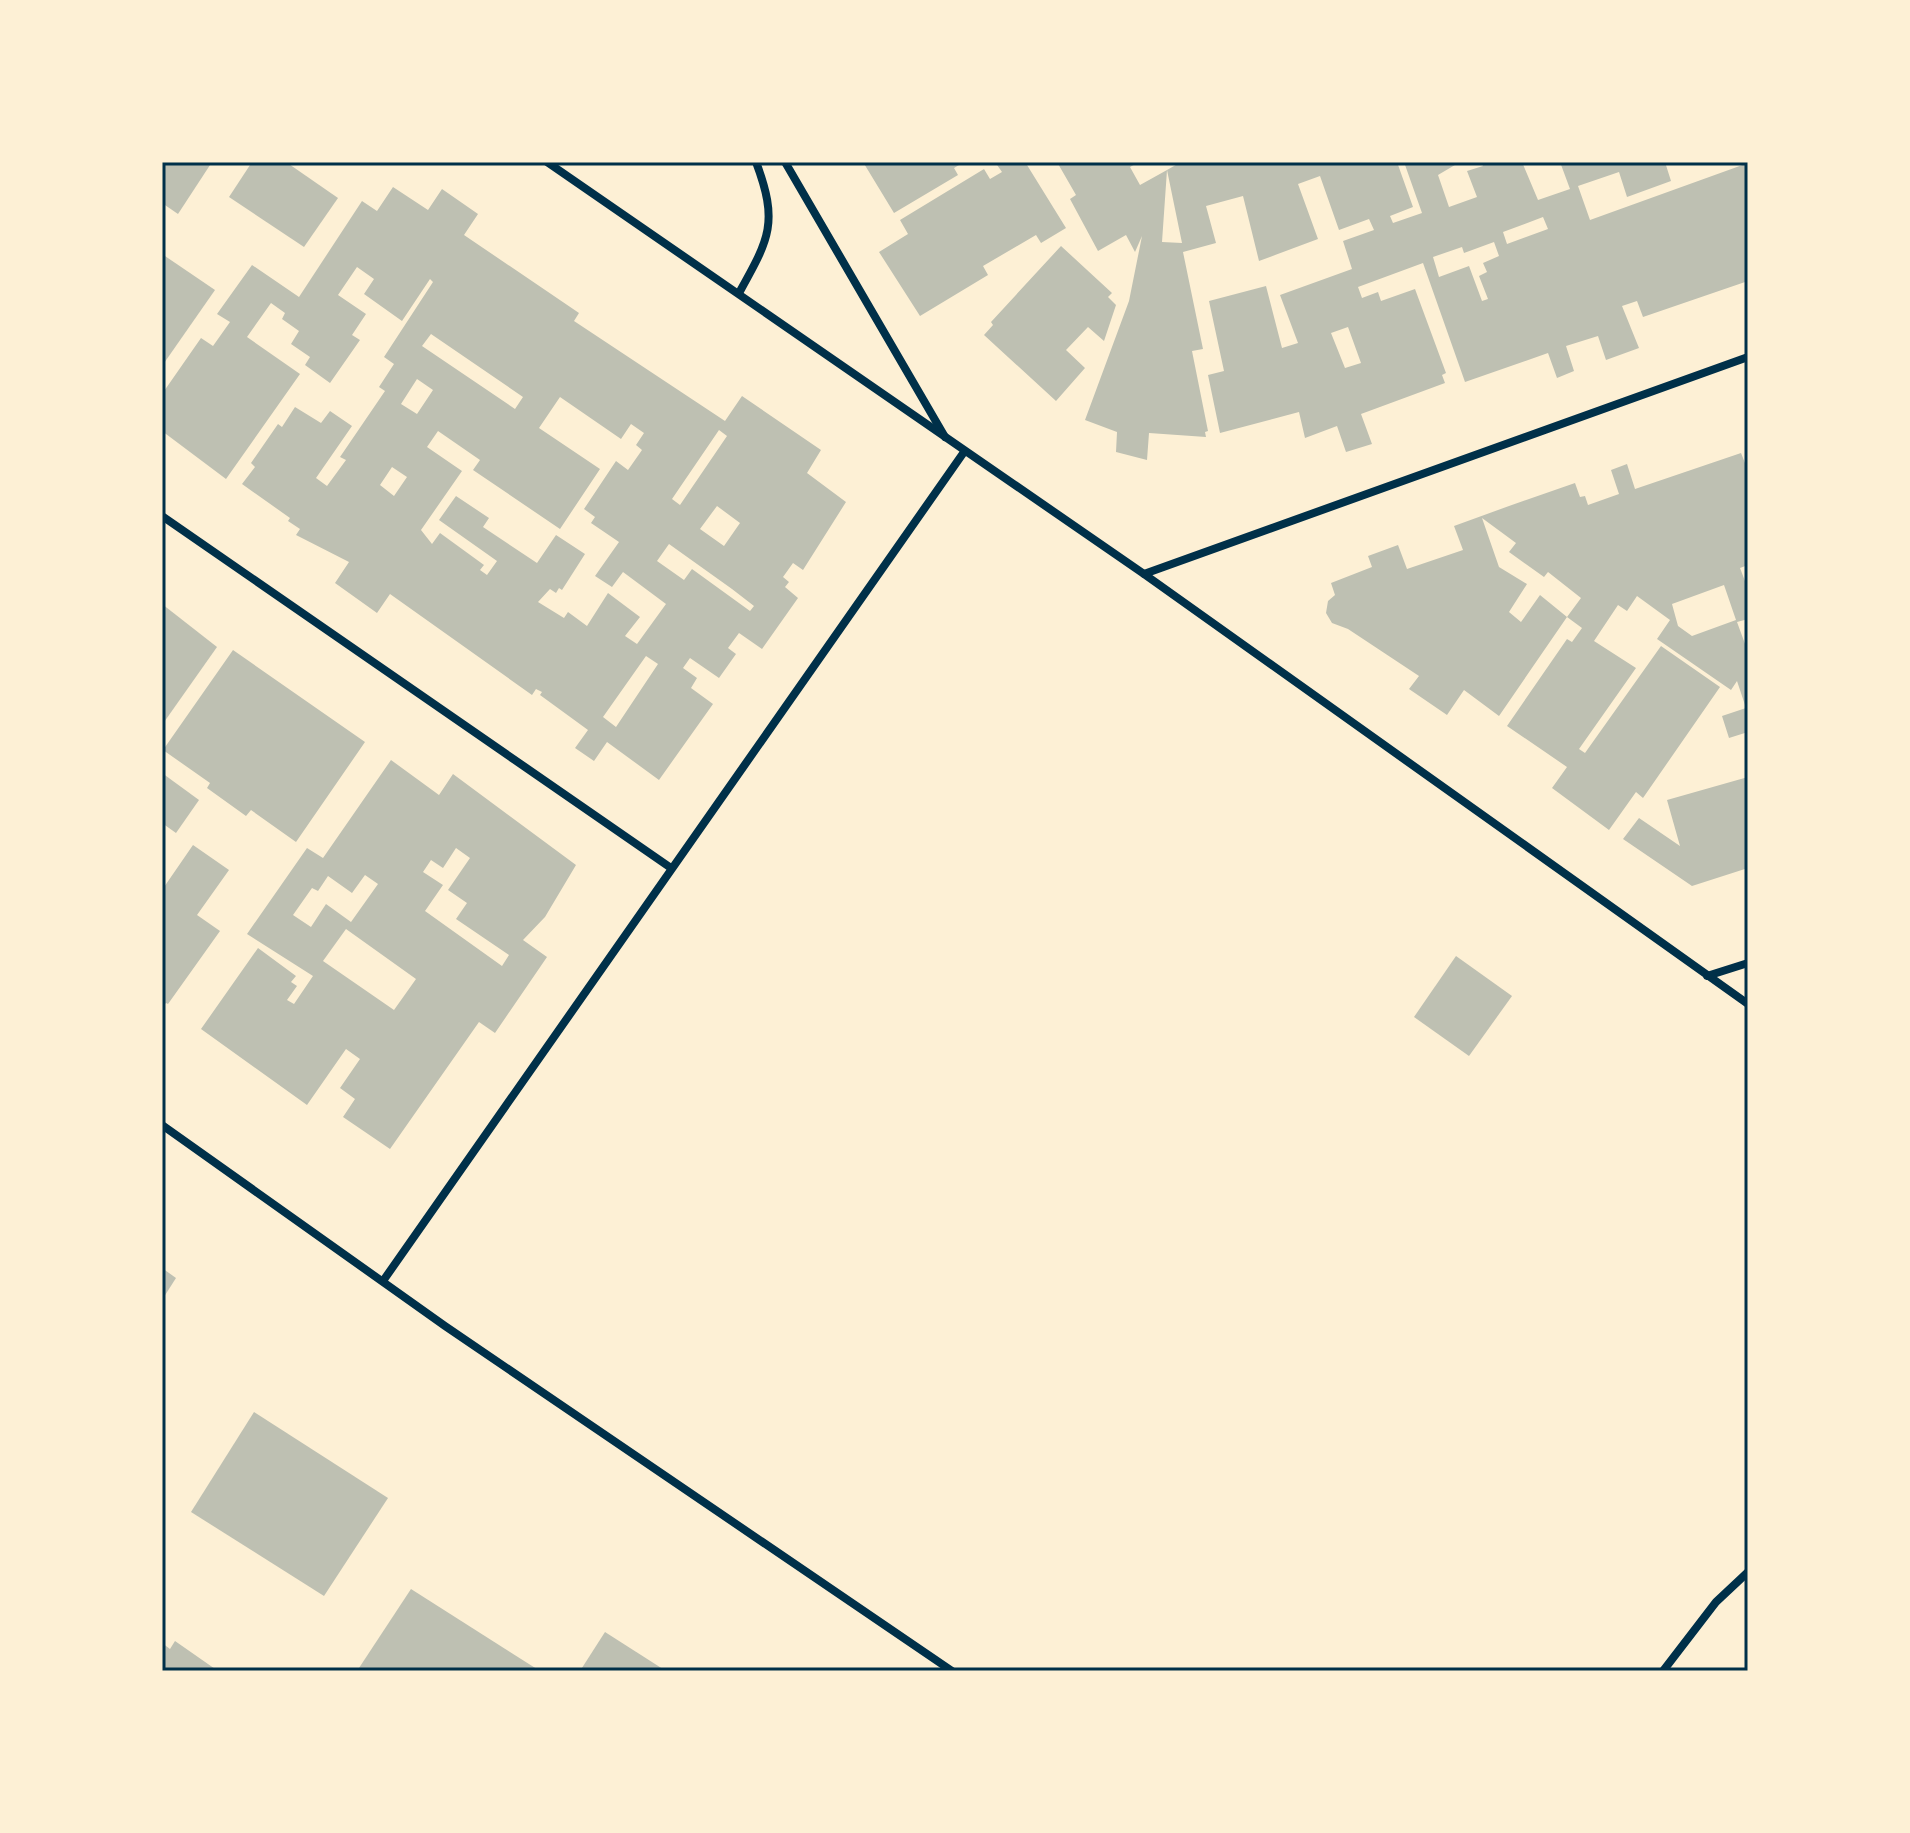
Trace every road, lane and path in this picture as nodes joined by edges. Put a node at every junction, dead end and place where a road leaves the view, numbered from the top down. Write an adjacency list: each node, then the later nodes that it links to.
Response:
1 (547, 162): 4 (street)
2 (756, 162): 4 (street)
3 (785, 162): 6 (street)
4 (739, 293): 6 (street)
5 (1748, 357): 9 (street)
6 (947, 441): 7 (street)
7 (964, 452): 9 (street); 10 (street)
8 (162, 516): 10 (street)
9 (1144, 574): 12 (street)
10 (671, 868): 15 (street)
11 (1748, 963): 12 (street)
12 (1707, 976): 13 (street)
13 (1748, 1004)
14 (162, 1125): 15 (street)
15 (383, 1281): 17 (street)
16 (1748, 1572): 18 (street)
17 (952, 1671)
18 (1663, 1671)

